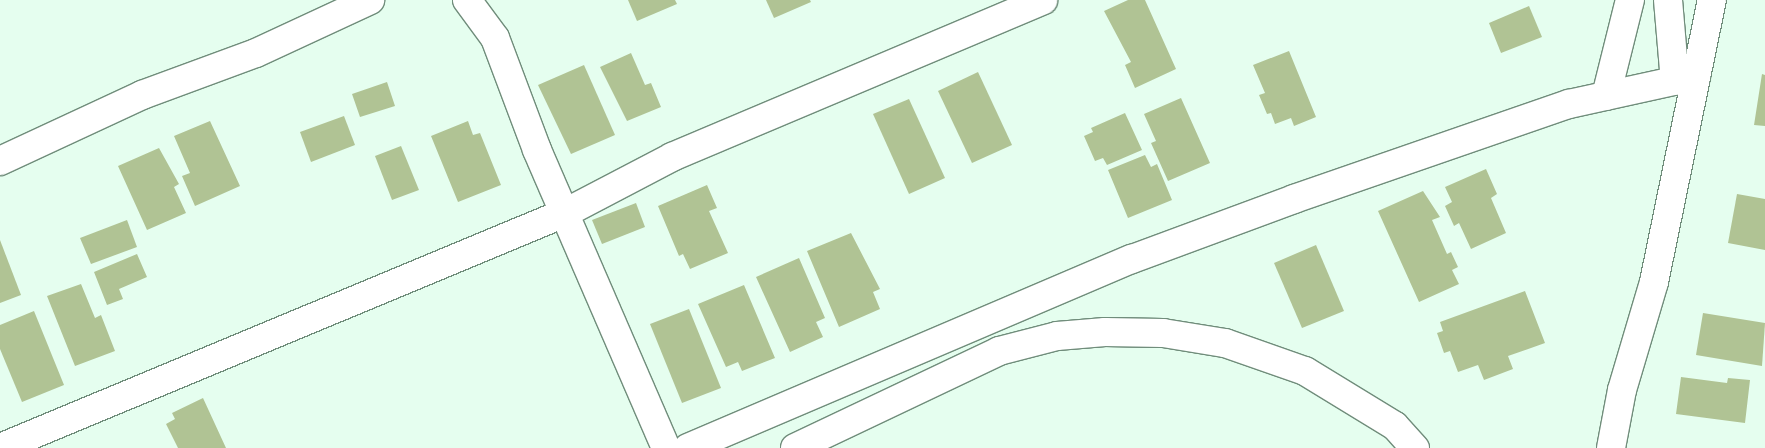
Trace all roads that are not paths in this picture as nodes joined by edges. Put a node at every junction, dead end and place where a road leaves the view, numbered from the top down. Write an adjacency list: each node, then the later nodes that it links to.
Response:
1 (370, 0): 9 (street)
2 (467, 0): 10 (street)
3 (1042, 0): 10 (street)
4 (1630, 0): 8 (street)
5 (1668, 0): 7 (street)
6 (1712, 0): 7 (street)
7 (1686, 79): 8 (street); 16 (street)
8 (1606, 96): 13 (street)
9 (0, 161)
10 (567, 212): 11 (street); 12 (street)
11 (0, 448)
12 (666, 448)
13 (688, 448)
14 (795, 448): 15 (street)
15 (1415, 448)
16 (1611, 448)

